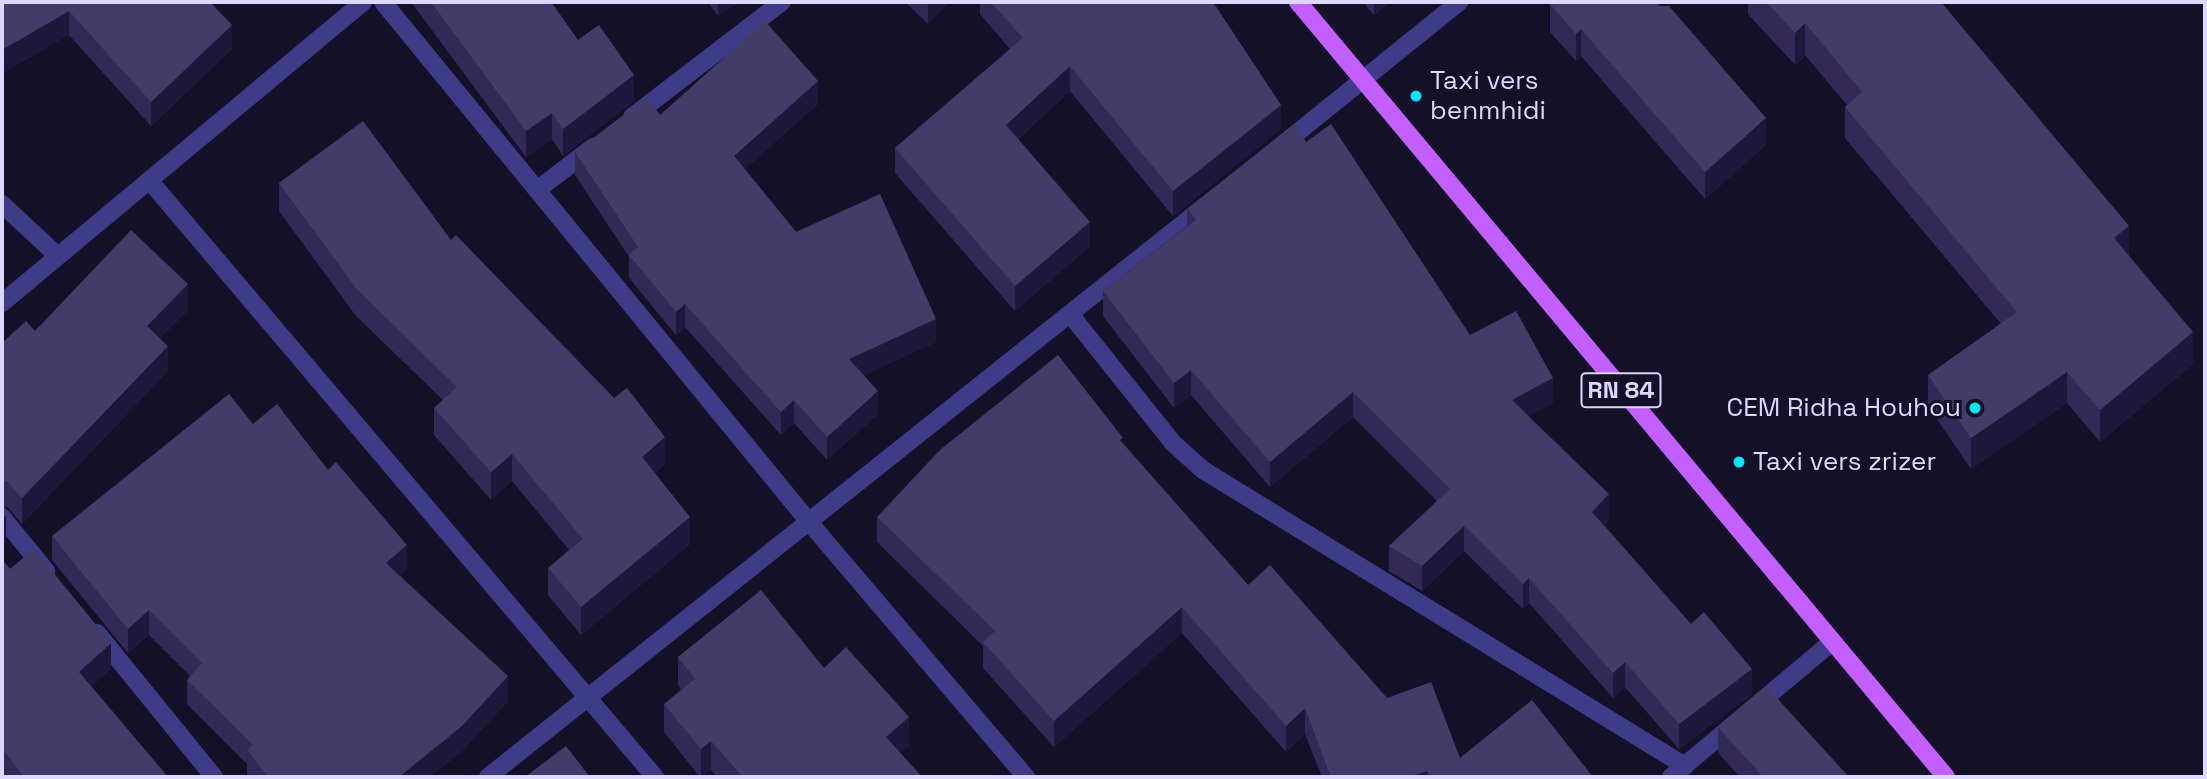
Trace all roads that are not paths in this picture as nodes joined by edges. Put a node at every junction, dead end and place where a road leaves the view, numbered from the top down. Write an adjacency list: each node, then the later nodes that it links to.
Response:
1 (363, 2): 8 (street)
2 (383, 2): 9 (street)
3 (782, 2): 9 (street)
4 (1298, 2): 6 (main road, RN 84)
5 (1459, 2): 6 (street)
6 (1363, 80): 7 (street); 19 (main road, RN 84)
7 (1265, 158)
8 (149, 180): 12 (street); 20 (street)
9 (537, 190): 16 (street)
10 (1222, 193): 14 (street)
11 (2, 204): 12 (street)
12 (58, 256): 13 (street)
13 (2, 303)
14 (1070, 314): 16 (street); 21 (street)
15 (2, 517): 17 (street)
16 (809, 522): 20 (street); 25 (street)
17 (61, 590)
18 (87, 621): 22 (street)
19 (1832, 642): 21 (street); 26 (main road, RN 84)
20 (589, 697): 23 (street); 24 (street)
21 (1678, 771)
22 (214, 777)
23 (488, 777)
24 (655, 777)
25 (1026, 777)
26 (1946, 777)

